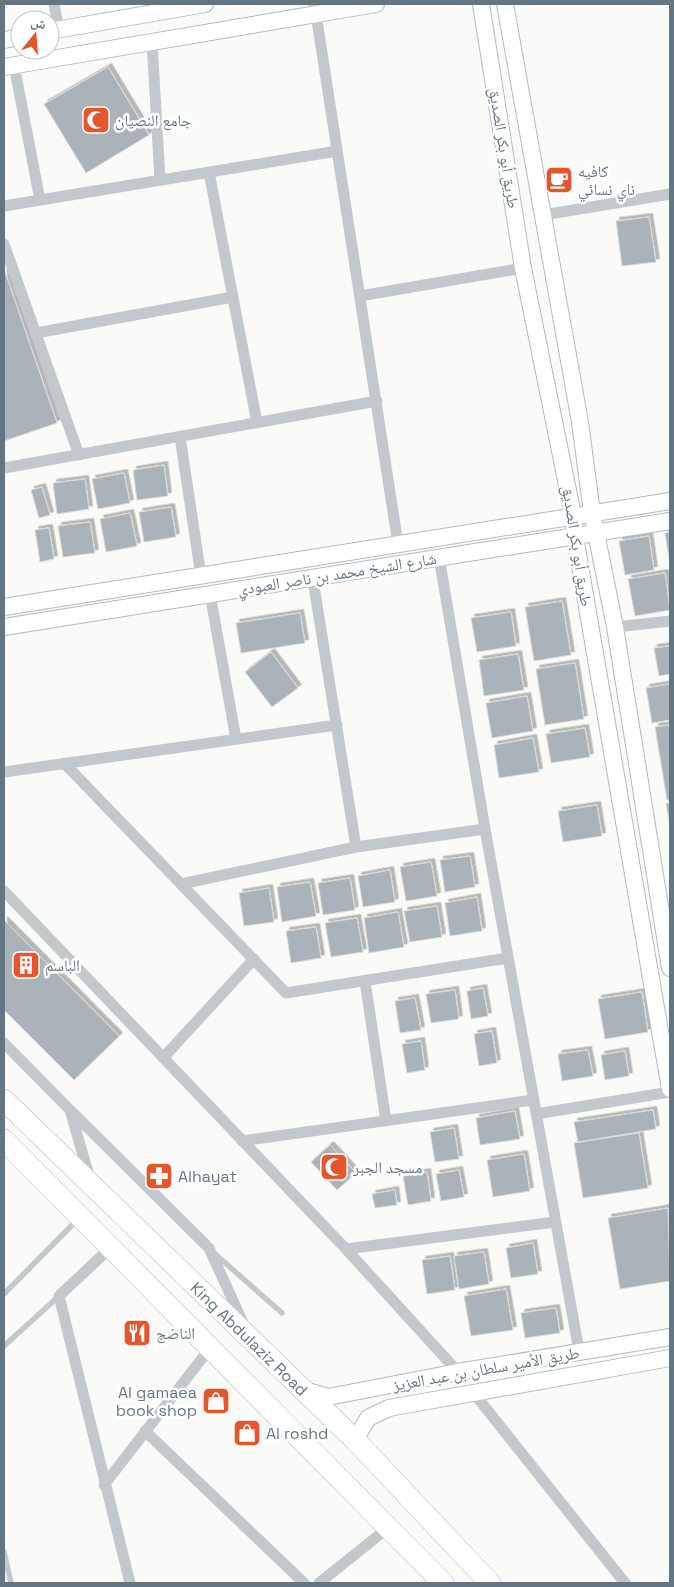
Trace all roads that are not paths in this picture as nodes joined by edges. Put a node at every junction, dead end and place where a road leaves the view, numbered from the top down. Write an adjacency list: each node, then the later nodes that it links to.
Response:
1 (205, 4): 6 (main road)
2 (376, 4): 5 (main road)
3 (481, 4): 17 (main road, طريق أبو بكر الصديق)
4 (505, 4): 15 (main road, طريق أبو بكر الصديق)
5 (314, 9): 7 (main road); 9 (street)
6 (60, 29)
7 (152, 42): 8 (main road); 11 (street)
8 (9, 66): 13 (street)
9 (338, 151): 10 (street); 18 (street)
10 (209, 172): 11 (street); 19 (street)
11 (160, 180): 13 (street)
12 (670, 194): 15 (street)
13 (40, 200): 14 (street)
14 (4, 206)
15 (543, 215): 27 (main road, طريق أبو بكر الصديق)
16 (4, 244): 20 (street)
17 (523, 268): 18 (street); 28 (main road, طريق أبو بكر الصديق)
18 (360, 296): 21 (street)
19 (233, 297): 20 (street); 22 (street)
20 (36, 333): 24 (street)
21 (377, 401): 22 (street); 32 (street)
22 (257, 423): 23 (street)
23 (180, 437): 24 (street); 34 (street)
24 (79, 454): 25 (street)
25 (4, 468)
26 (670, 501): 27 (main road, شارع الشيخ محمد بن ناصر العبودي)
27 (592, 512): 28 (main road, شارع الشيخ محمد بن ناصر العبودي); 30 (main road, طريق أبو بكر الصديق)
28 (573, 515): 31 (main road, طريق أبو بكر الصديق); 32 (main road, شارع الشيخ محمد بن ناصر العبودي)
29 (670, 521): 30 (main road, شارع الشيخ محمد بن ناصر العبودي)
30 (597, 534): 31 (main road, شارع الشيخ محمد بن ناصر العبودي); 40 (main road, طريق أبو بكر الصديق)
31 (575, 537): 33 (main road, شارع الشيخ محمد بن ناصر العبودي); 55 (main road, طريق أبو بكر الصديق)
32 (398, 544): 34 (main road, شارع الشيخ محمد بن ناصر العبودي)
33 (439, 557): 35 (main road, شارع الشيخ محمد بن ناصر العبودي); 45 (street)
34 (200, 576): 37 (main road, شارع الشيخ محمد بن ناصر العبودي)
35 (313, 580): 36 (main road, شارع الشيخ محمد بن ناصر العبودي); 41 (street)
36 (210, 594): 39 (main road, شارع الشيخ محمد بن ناصر العبودي); 42 (street)
37 (4, 607)
38 (670, 621): 40 (street)
39 (4, 627)
40 (615, 628): 51 (main road, طريق أبو بكر الصديق)
41 (337, 724): 42 (street); 46 (street)
42 (236, 739): 43 (street)
43 (64, 763): 44 (street); 47 (street)
44 (4, 772)
45 (484, 829): 46 (street); 49 (street)
46 (356, 847): 47 (street)
47 (181, 884): 50 (street)
48 (4, 891): 54 (street)
49 (508, 958): 52 (street); 57 (street)
50 (254, 959): 52 (street); 54 (street)
51 (670, 968)
52 (365, 981): 60 (street)
53 (4, 1043): 58 (street)
54 (163, 1058): 62 (street)
55 (670, 1090): 59 (street)
56 (4, 1100): 63 (highway, King Abdulaziz Road)
57 (533, 1100): 59 (street); 60 (street)
58 (70, 1110): 63 (street); 67 (street)
59 (536, 1114): 65 (street)
60 (386, 1121): 62 (street)
61 (4, 1140): 64 (highway, King Abdulaziz Road)
62 (242, 1141): 68 (street)
63 (93, 1187): 73 (highway, King Abdulaziz Road)
64 (80, 1217): 66 (highway, King Abdulaziz Road); 69 (lane)
65 (555, 1222): 68 (street); 76 (street)
66 (110, 1248): 70 (street); 75 (highway, King Abdulaziz Road)
67 (209, 1248): 71 (lane); 73 (street)
68 (346, 1249): 78 (street)
69 (4, 1294)
70 (59, 1296): 74 (lane); 83 (street)
71 (282, 1313)
72 (670, 1337): 76 (main road, طريق الأمير سلطان بن عبد العزيز)
73 (250, 1340): 79 (highway, King Abdulaziz Road)
74 (4, 1346)
75 (210, 1348): 81 (street); 84 (highway, King Abdulaziz Road)
76 (579, 1352): 78 (main road, طريق الأمير سلطان بن عبد العزيز)
77 (670, 1358): 80 (main road, طريق الأمير سلطان بن عبد العزيز)
78 (458, 1372): 79 (main road, طريق الأمير سلطان بن عبد العزيز)
79 (301, 1390): 82 (highway, King Abdulaziz Road)
80 (473, 1392): 82 (main road, طريق الأمير سلطان بن عبد العزيز); 92 (street)
81 (145, 1432): 83 (street); 88 (street)
82 (355, 1440): 91 (highway, King Abdulaziz Road)
83 (104, 1485): 87 (street)
84 (388, 1528): 89 (street); 90 (highway, King Abdulaziz Road)
85 (4, 1552): 86 (lane)
86 (11, 1583)
87 (130, 1583)
88 (304, 1583)
89 (318, 1583)
90 (443, 1583)
91 (490, 1583)
92 (625, 1583)

